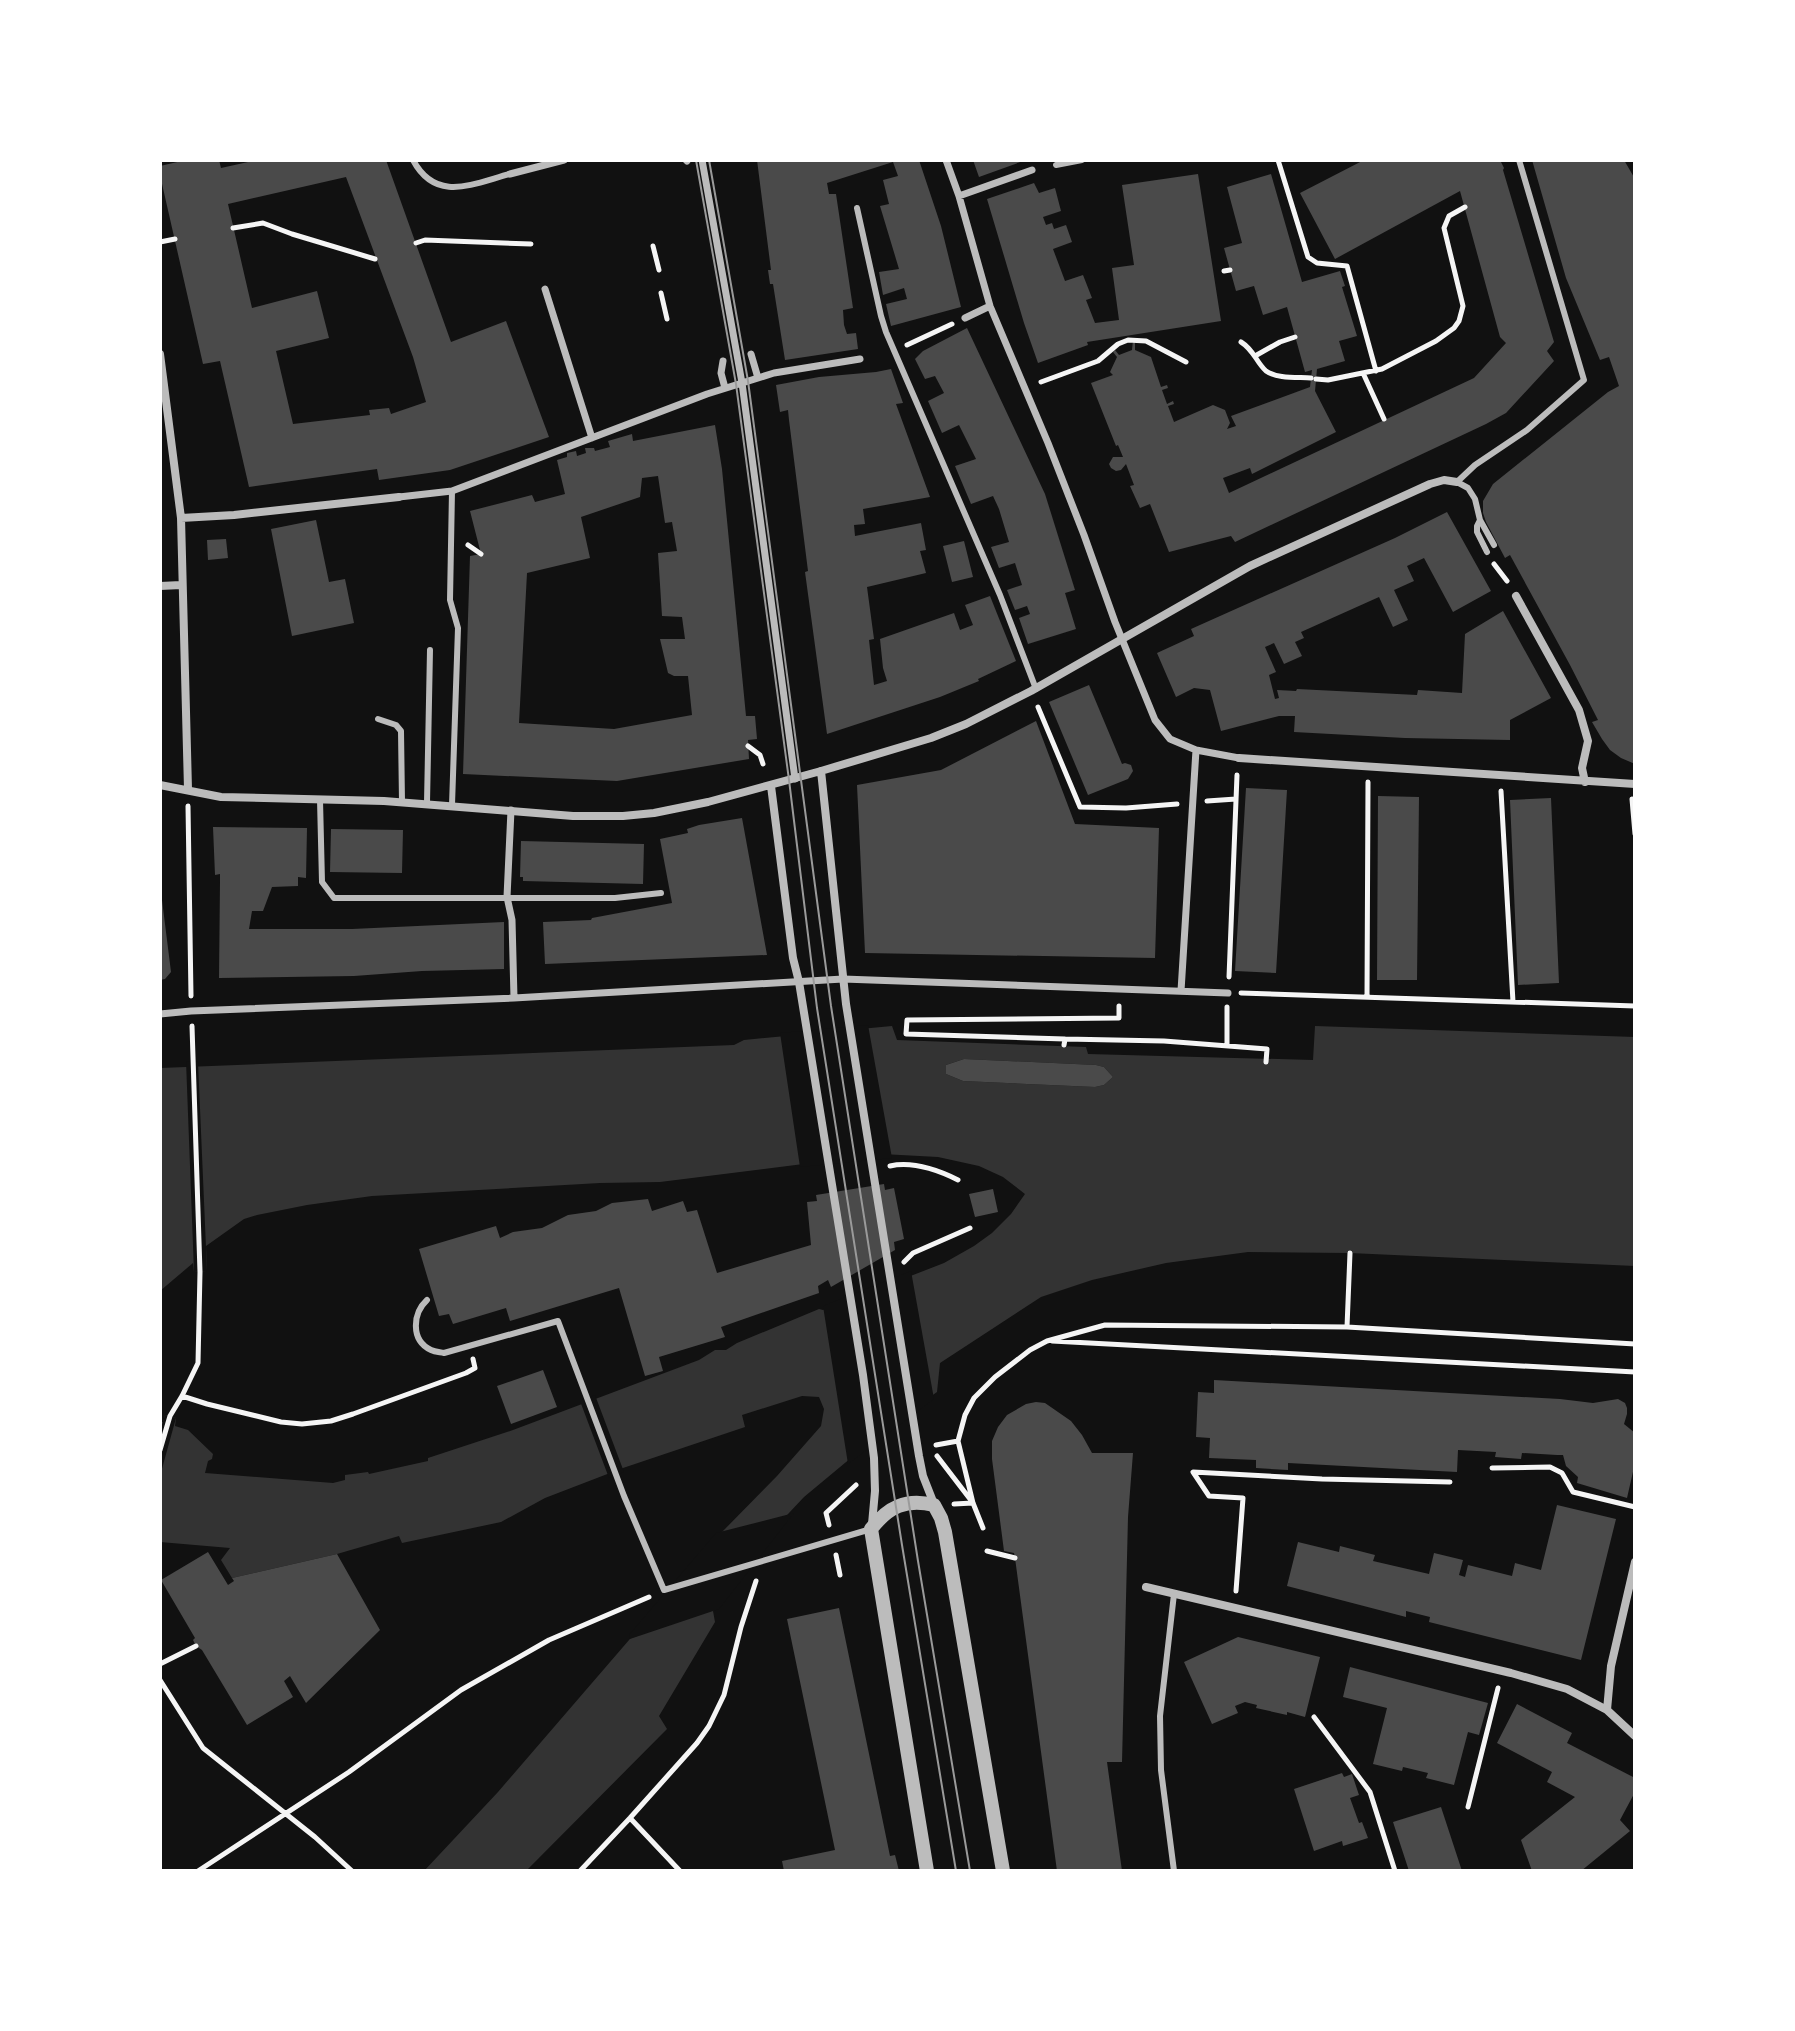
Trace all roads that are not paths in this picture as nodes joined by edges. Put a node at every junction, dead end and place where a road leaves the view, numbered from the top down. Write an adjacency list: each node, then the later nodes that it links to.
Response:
1 (413, 160): 9 (lane)
2 (564, 160): 9 (street)
3 (702, 160): 20 (street)
4 (946, 160): 10 (street)
5 (1082, 160): 7 (lane)
6 (1519, 160): 23 (lane)
7 (1056, 165)
8 (1032, 170): 10 (street)
9 (510, 174)
10 (959, 196): 13 (street)
11 (857, 208): 35 (lane)
12 (545, 289): 22 (street)
13 (990, 306): 14 (street); 33 (street)
14 (965, 318)
15 (160, 354): 26 (street)
16 (751, 354): 19 (street)
17 (860, 359): 19 (street)
18 (723, 361): 21 (street)
19 (758, 378): 20 (street)
20 (742, 383): 21 (street); 40 (street)
21 (725, 388): 22 (street)
22 (592, 438): 24 (street)
23 (1457, 482): 27 (lane); 33 (street)
24 (452, 491): 25 (street); 49 (lane)
25 (399, 497): 26 (street)
26 (181, 518): 30 (street)
27 (1480, 520): 28 (lane); 29 (lane)
28 (1494, 545)
29 (1487, 552)
30 (181, 585): 31 (street); 45 (street)
31 (160, 586)
32 (1516, 596): 41 (street)
33 (1122, 639): 35 (street); 37 (street)
34 (430, 650): 48 (lane)
35 (1034, 690): 39 (street)
36 (378, 719): 47 (lane)
37 (1196, 750): 38 (street); 55 (street)
38 (1239, 758): 41 (street)
39 (821, 771): 40 (street); 53 (street)
40 (795, 779): 44 (street)
41 (1585, 782): 42 (street)
42 (1633, 784)
43 (160, 785): 45 (street)
44 (771, 786): 50 (street); 54 (street)
45 (188, 789): 46 (street)
46 (320, 800): 47 (street); 52 (lane)
47 (402, 802): 48 (street)
48 (427, 803): 49 (street)
49 (452, 805): 50 (street)
50 (511, 810): 52 (street)
51 (661, 893): 52 (lane)
52 (507, 897): 57 (street)
53 (843, 979): 54 (street); 55 (street); 60 (street)
54 (799, 982): 57 (street); 61 (street)
55 (1181, 991): 56 (street)
56 (1228, 993)
57 (514, 998): 58 (street)
58 (160, 1014)
59 (427, 1300): 61 (lane)
60 (934, 1505): 61 (street); 68 (street)
61 (871, 1529): 67 (street)
62 (1635, 1562): 65 (street)
63 (1146, 1587): 64 (street)
64 (1174, 1594): 65 (street); 69 (lane)
65 (1607, 1710): 66 (street)
66 (1635, 1736)
67 (927, 1871)
68 (1003, 1871)
69 (1174, 1871)

